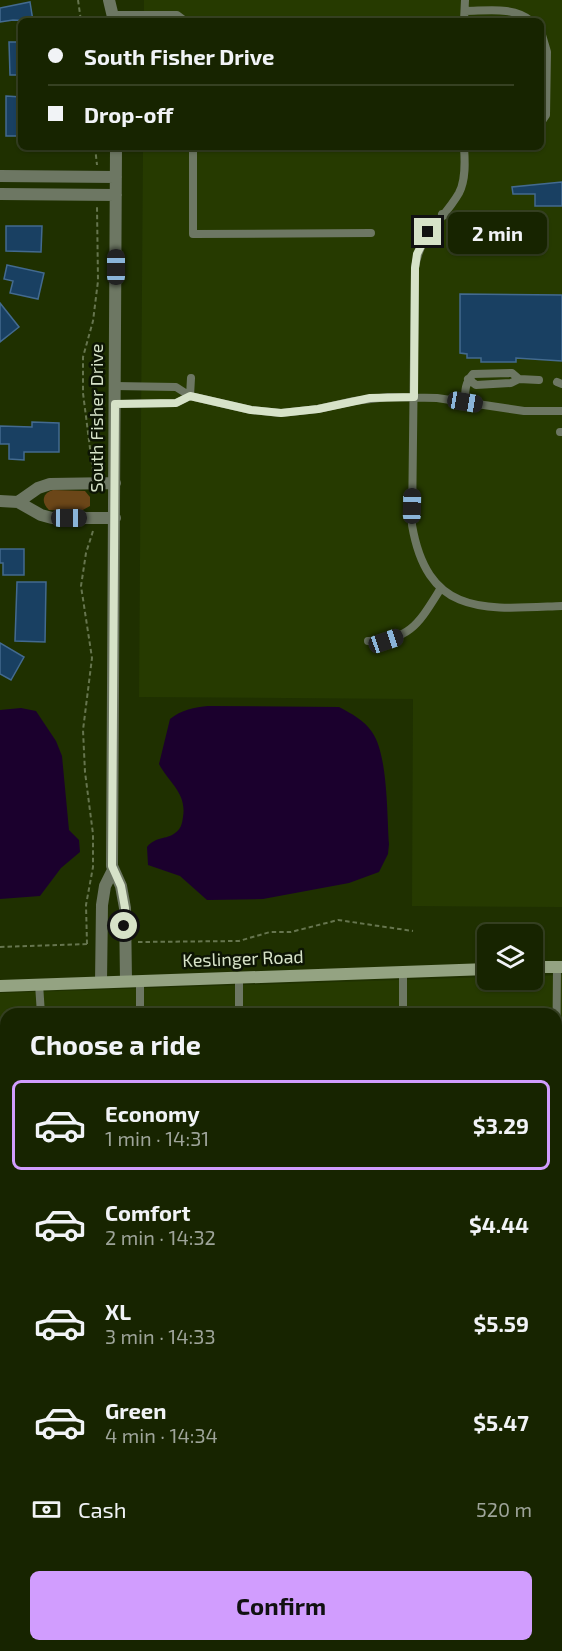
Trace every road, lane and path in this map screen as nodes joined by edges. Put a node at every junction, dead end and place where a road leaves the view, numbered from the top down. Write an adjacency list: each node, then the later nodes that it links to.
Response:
1 (78, 0): 5 (path)
2 (109, 0): 6 (street)
3 (465, 0): 4 (lane)
4 (465, 11): 8 (lane); 9 (lane)
5 (81, 18)
6 (113, 18): 7 (lane)
7 (181, 18)
8 (464, 18)
9 (528, 18)
10 (544, 42): 11 (lane)
11 (544, 118)
12 (116, 150): 18 (street, South Fisher Drive)
13 (193, 150): 22 (lane)
14 (292, 150): 16 (path)
15 (464, 150): 21 (lane)
16 (390, 151)
17 (0, 176): 18 (street)
18 (116, 177): 20 (street, South Fisher Drive)
19 (0, 194): 20 (street)
20 (116, 195): 26 (street, South Fisher Drive)
21 (442, 213): 23 (lane); 28 (lane)
22 (371, 233)
23 (544, 245)
24 (191, 378): 27 (lane)
25 (539, 380): 29 (lane)
26 (115, 386): 27 (lane); 30 (street, South Fisher Drive)
27 (190, 396): 28 (lane); 30 (lane)
28 (414, 397): 29 (lane); 36 (lane)
29 (465, 402): 31 (lane)
30 (115, 404): 32 (street, South Fisher Drive)
31 (562, 411)
32 (115, 483): 34 (street); 35 (street, South Fisher Drive)
33 (0, 501): 34 (street)
34 (18, 501): 35 (street)
35 (115, 518): 40 (street, South Fisher Drive)
36 (441, 588): 37 (lane); 38 (lane)
37 (562, 606)
38 (368, 641)
39 (93, 834): 43 (path)
40 (112, 868): 42 (street, South Fisher Drive); 44 (street, South Fisher Drive)
41 (413, 931): 42 (path)
42 (124, 943): 52 (street, South Fisher Drive)
43 (87, 944): 44 (path); 45 (path)
44 (101, 944): 53 (street, South Fisher Drive)
45 (0, 947)
46 (543, 967): 47 (main road)
47 (560, 967): 60 (lane)
48 (477, 969): 49 (main road, Keslinger Road)
49 (403, 971): 50 (main road, Keslinger Road); 59 (lane)
50 (239, 977): 51 (main road, Keslinger Road); 58 (lane)
51 (140, 980): 52 (main road, Keslinger Road); 57 (lane)
52 (126, 981): 53 (main road, Keslinger Road)
53 (101, 982): 54 (main road, Keslinger Road)
54 (39, 984): 55 (main road, Keslinger Road); 56 (lane)
55 (0, 986)
56 (40, 1008)
57 (140, 1008)
58 (239, 1008)
59 (403, 1008)
60 (559, 1008)

